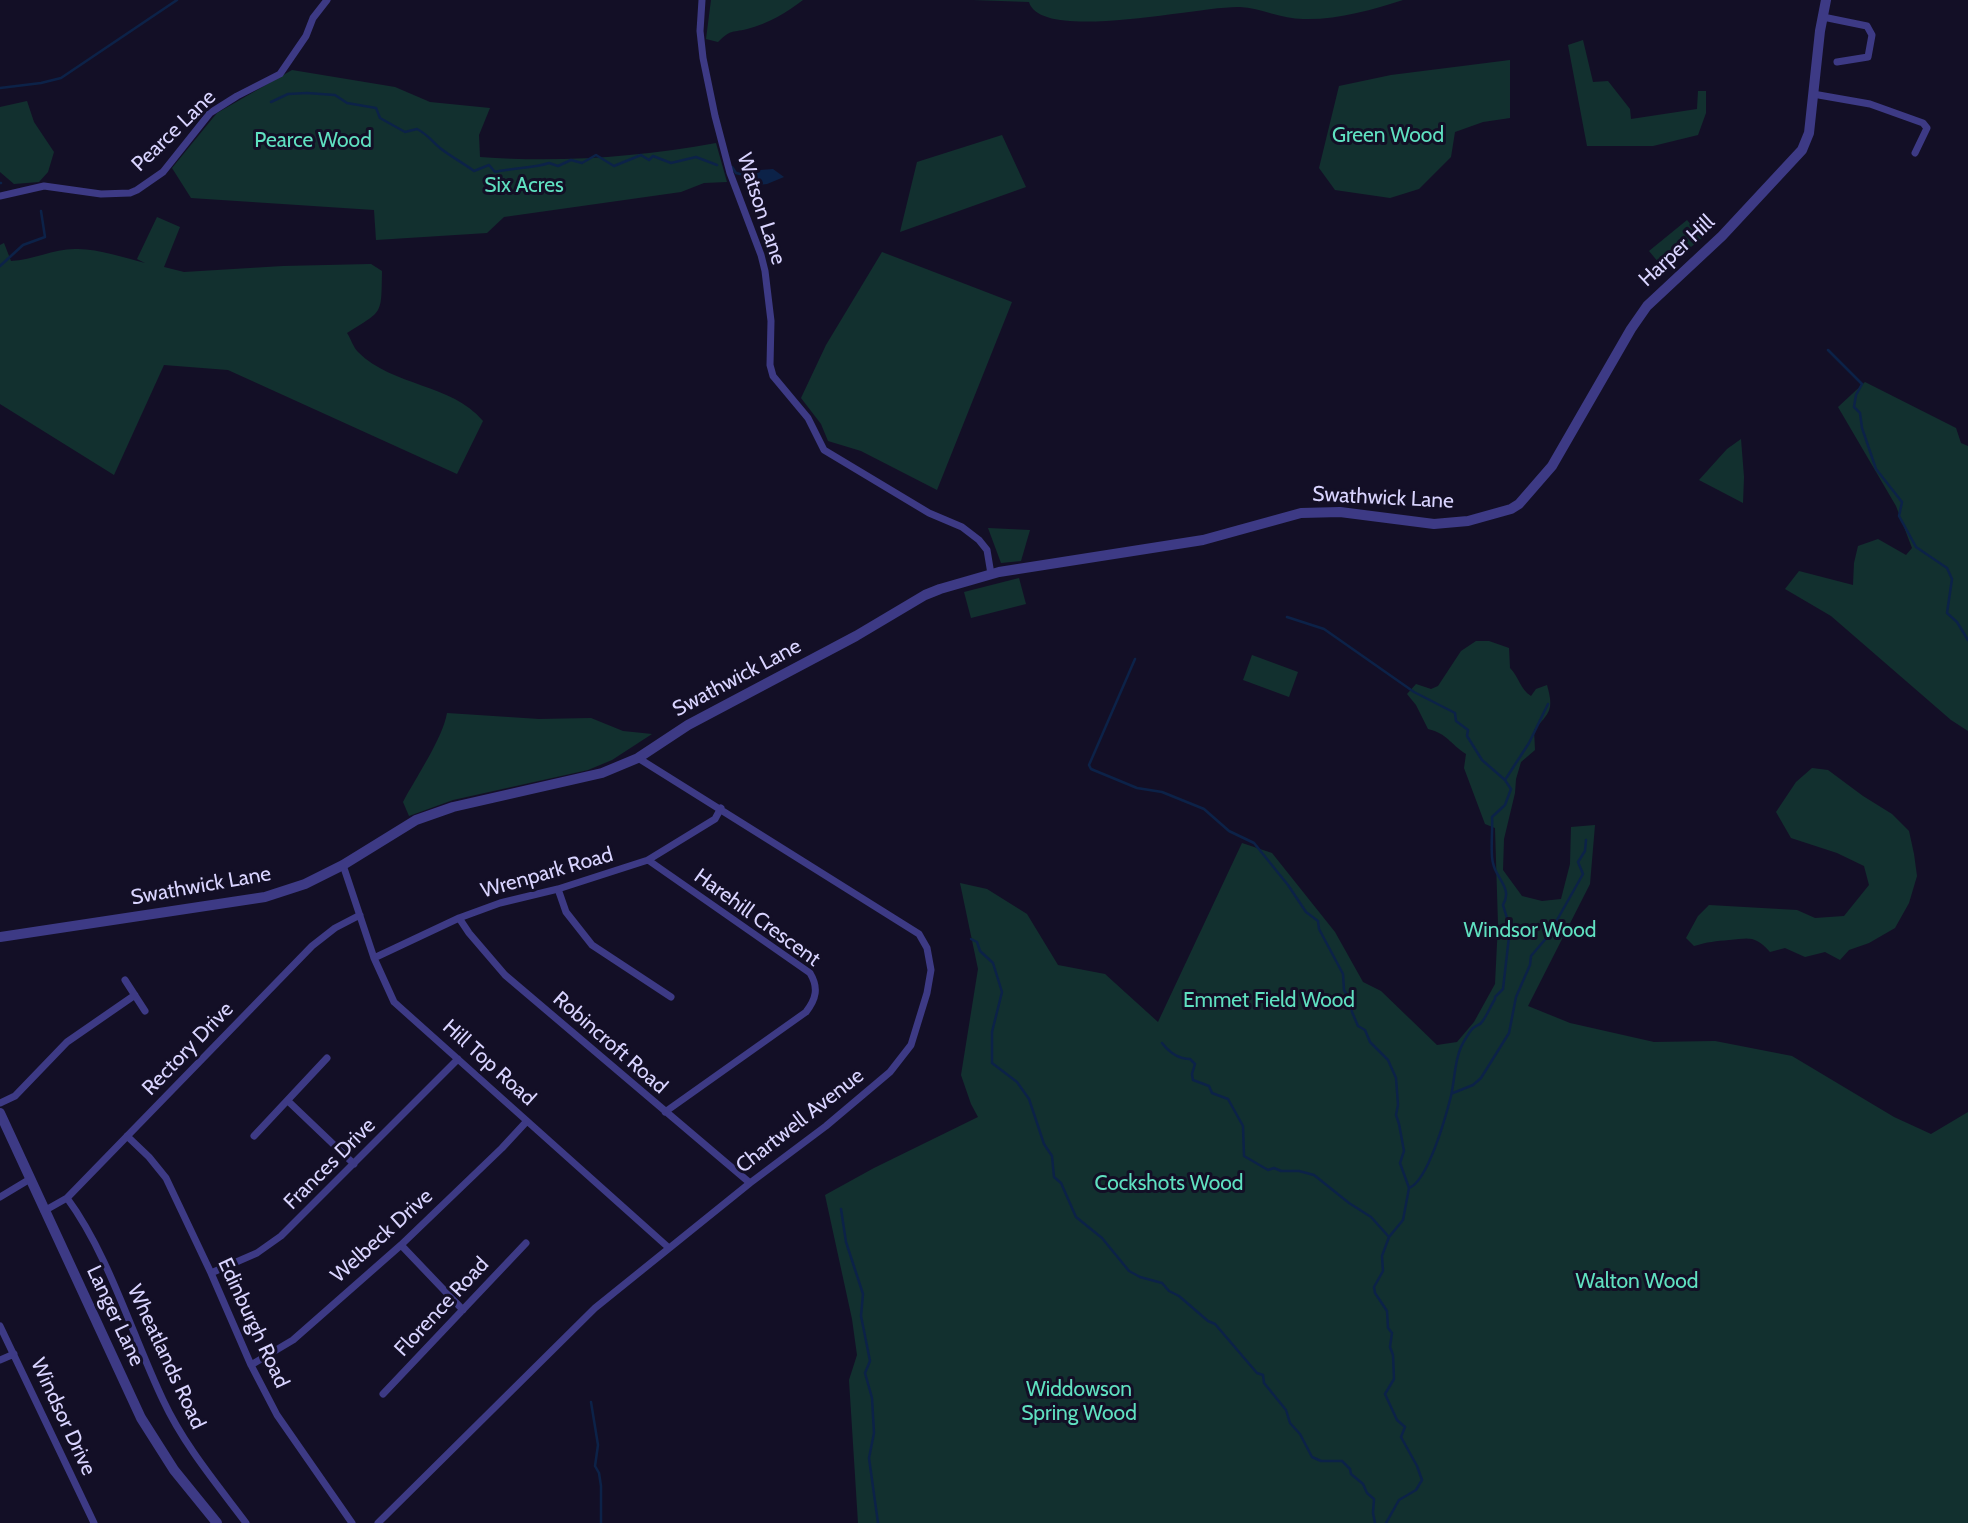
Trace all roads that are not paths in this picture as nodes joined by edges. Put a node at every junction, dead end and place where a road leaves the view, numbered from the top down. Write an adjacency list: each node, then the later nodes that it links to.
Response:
1 (327, 0): 8 (street, Pearce Lane)
2 (702, 0): 10 (street, Watson Lane)
3 (1826, 0): 4 (street, Harper Hill)
4 (1823, 17): 5 (street); 6 (street, Harper Hill)
5 (1837, 62)
6 (1813, 94): 7 (street); 9 (street, Harper Hill)
7 (1915, 153)
8 (0, 196)
9 (1504, 512): 10 (street, Swathwick Lane)
10 (992, 574): 11 (street, Swathwick Lane)
11 (638, 758): 12 (street, Chartwell Avenue); 14 (street, Swathwick Lane)
12 (721, 808): 13 (street, Wrenpark Road); 35 (street, Chartwell Avenue)
13 (648, 860): 15 (street, Wrenpark Road); 28 (street, Harehill Crescent)
14 (343, 865): 16 (street, Hill Top Road); 18 (street, Swathwick Lane)
15 (558, 889): 17 (street, Wrenpark Road); 22 (street)
16 (360, 915): 19 (street, Hill Top Road); 31 (street, Rectory Drive)
17 (458, 918): 19 (street, Wrenpark Road); 28 (street, Robincroft Road)
18 (0, 936)
19 (374, 958): 25 (street, Hill Top Road)
20 (125, 980): 21 (street)
21 (135, 995): 23 (street); 27 (street)
22 (671, 997)
23 (145, 1011)
24 (327, 1058): 26 (street)
25 (458, 1059): 30 (street, Hill Top Road); 33 (street, Frances Drive)
26 (288, 1101): 32 (street); 33 (street)
27 (0, 1103)
28 (665, 1112): 35 (street, Robincroft Road)
29 (0, 1113): 34 (street, Langer Lane)
30 (527, 1121): 40 (street, Welbeck Drive); 41 (street, Hill Top Road)
31 (127, 1136): 37 (street, Rectory Drive); 42 (street, Edinburgh Road)
32 (254, 1136)
33 (354, 1164): 42 (street, Frances Drive)
34 (30, 1179): 36 (street); 38 (street, Langer Lane)
35 (750, 1183): 41 (street, Chartwell Avenue)
36 (0, 1197)
37 (67, 1198): 38 (street, Rectory Drive); 51 (street, Wheatlands Road)
38 (44, 1211): 50 (street, Langer Lane)
39 (526, 1243): 43 (street, Florence Road)
40 (401, 1245): 43 (street); 47 (street, Welbeck Drive)
41 (669, 1248): 53 (street, Chartwell Avenue)
42 (211, 1273): 47 (street, Edinburgh Road)
43 (463, 1310): 48 (street, Florence Road)
44 (0, 1326): 45 (street, Windsor Drive)
45 (14, 1354): 46 (street); 49 (street, Windsor Drive)
46 (0, 1360)
47 (251, 1364): 52 (street, Edinburgh Road)
48 (383, 1394)
49 (94, 1523)
50 (217, 1523)
51 (246, 1523)
52 (352, 1523)
53 (378, 1523)

